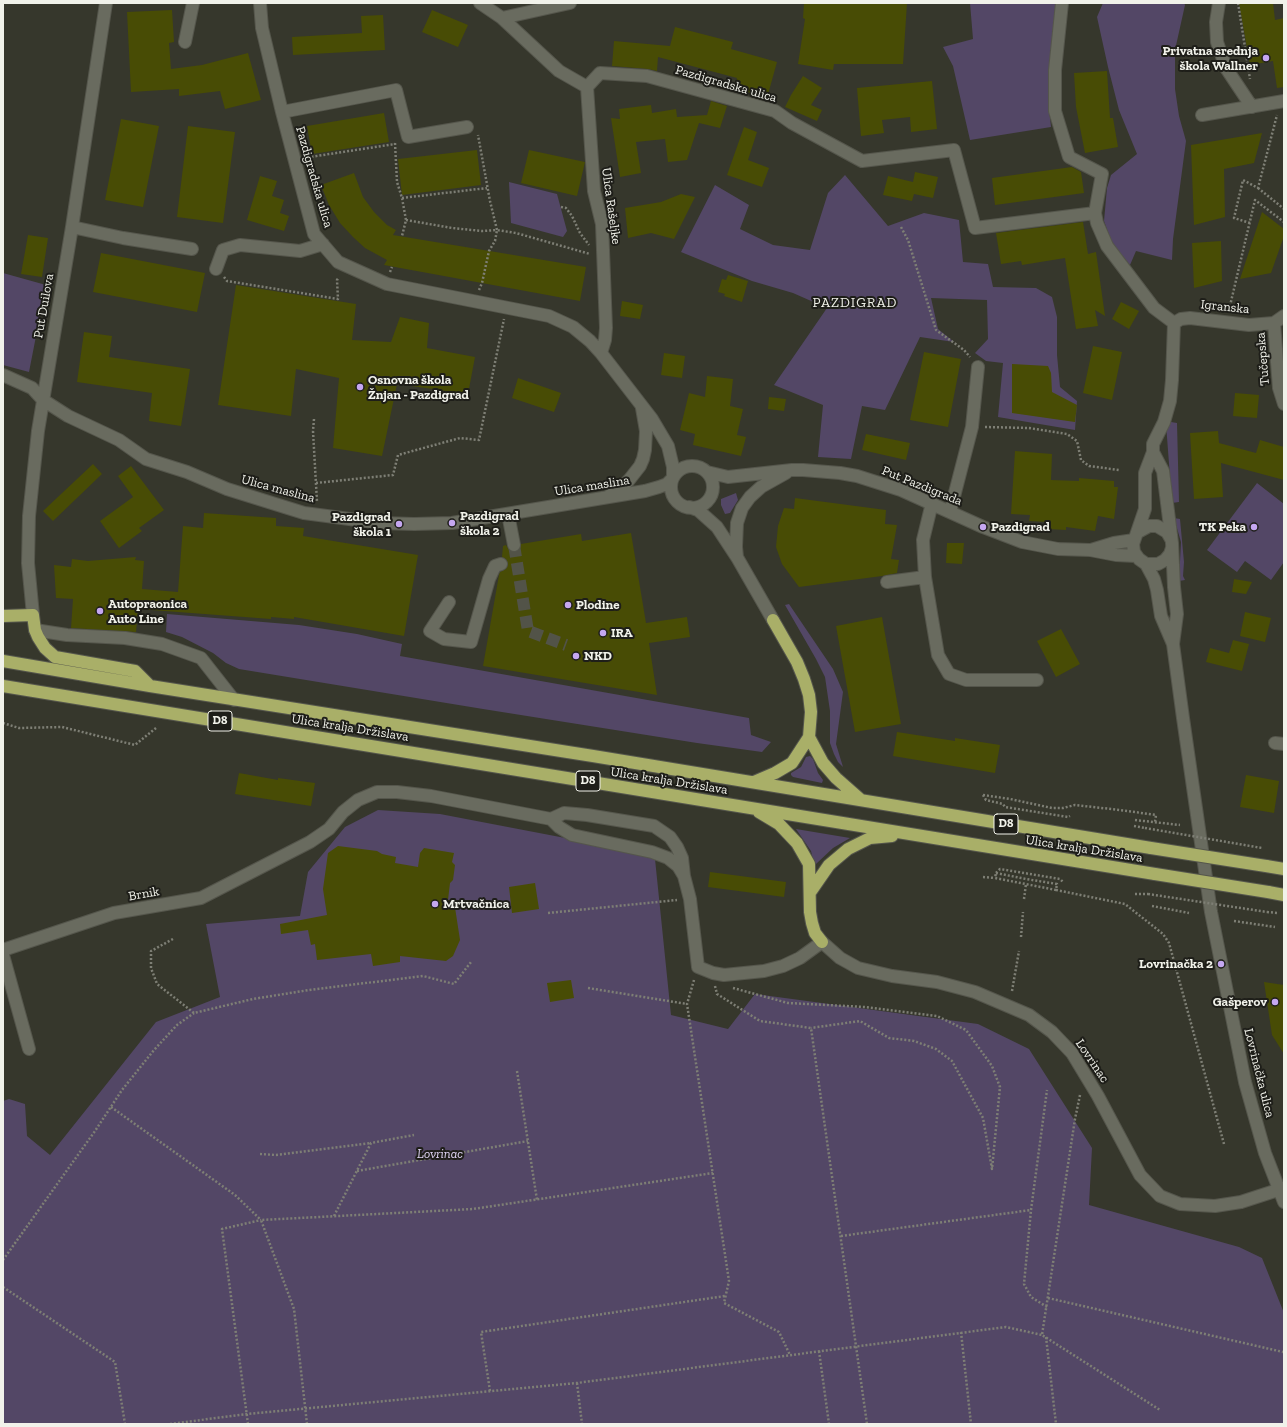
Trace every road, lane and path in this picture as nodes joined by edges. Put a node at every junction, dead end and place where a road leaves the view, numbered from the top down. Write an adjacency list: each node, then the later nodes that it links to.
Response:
1 (106, 3): 28 (street, Put Duilova)
2 (192, 3): 10 (street)
3 (260, 3): 15 (street, Pazdigradska ulica)
4 (480, 3): 9 (street)
5 (570, 3): 9 (street)
6 (1062, 3): 24 (street)
7 (1219, 3): 14 (street)
8 (1238, 3): 11 (path)
9 (502, 18): 12 (street)
10 (185, 42)
11 (1251, 85)
12 (586, 87): 24 (street, Pazdigradska ulica); 34 (street, Ulica Rašeljke)
13 (1282, 102): 14 (street); 20 (path)
14 (1252, 107): 16 (street)
15 (282, 112): 17 (street); 32 (street, Pazdigradska ulica)
16 (1202, 116)
17 (472, 130): 19 (path)
18 (312, 157): 21 (path)
19 (487, 188): 21 (path); 30 (path)
20 (1258, 188): 23 (path); 27 (path)
21 (402, 198): 25 (path)
22 (561, 207): 34 (path)
23 (1284, 209)
24 (1095, 213): 41 (street)
25 (406, 220): 30 (path); 31 (path)
26 (1284, 222): 27 (path)
27 (1250, 223): 42 (path)
28 (72, 227): 33 (street); 47 (street, Put Duilova)
29 (901, 227): 45 (path)
30 (497, 230): 35 (path); 38 (path)
31 (402, 236)
32 (323, 244): 36 (street, Pazdigradska ulica); 37 (street)
33 (192, 249)
34 (603, 250): 44 (street, Ulica Rašeljke)
35 (579, 252)
36 (350, 267): 37 (path); 39 (street, Pazdigradska ulica)
37 (216, 269)
38 (479, 289)
39 (507, 307): 44 (street, Pazdigradska ulica); 60 (path)
40 (1284, 316): 43 (street, Tučepska)
41 (1174, 323): 42 (street, Igranska); 53 (street)
42 (1226, 323): 43 (street, Igranska)
43 (1274, 323): 48 (street, Tučepska)
44 (601, 353): 49 (street)
45 (978, 367): 51 (street)
46 (3, 375): 47 (street, Ulica maslina)
47 (42, 400): 69 (street, Ulica maslina); 81 (street, Put Duilova)
48 (1284, 404)
49 (642, 406): 52 (street); 63 (street)
50 (314, 419): 60 (path)
51 (972, 427): 56 (path); 68 (street)
52 (668, 446): 54 (street); 59 (street)
53 (1153, 452): 71 (street); 72 (street)
54 (695, 466): 57 (street); 59 (street)
55 (792, 470): 58 (street, Put Pazdigrada); 66 (street, Put Pazdigrada); 75 (street)
56 (1119, 470)
57 (707, 472): 58 (street, Put Pazdigrada); 62 (street)
58 (739, 477): 62 (street, Put Pazdigrada)
59 (673, 478): 61 (street, Ulica maslina); 64 (street)
60 (316, 483): 65 (path)
61 (646, 491): 63 (street, Ulica maslina); 64 (street, Ulica maslina)
62 (710, 495): 67 (street); 70 (street)
63 (603, 498): 69 (street, Ulica maslina)
64 (676, 501): 67 (street)
65 (318, 503)
66 (932, 503): 68 (street, Put Pazdigrada); 78 (street)
67 (689, 507): 70 (street)
68 (950, 512): 74 (street, Put Pazdigrada)
69 (508, 514): 73 (street)
70 (717, 527): 75 (street)
71 (1136, 536): 72 (street); 74 (street, Put Pazdigrada); 76 (street)
72 (1171, 543): 76 (street); 85 (street)
73 (514, 545)
74 (1090, 550): 76 (street, Put Pazdigrada)
75 (738, 559): 83 (street)
76 (1141, 560): 85 (street)
77 (501, 564): 80 (street)
78 (925, 577): 79 (street); 87 (street)
79 (887, 582)
80 (449, 602)
81 (32, 615): 82 (highway); 84 (highway)
82 (3, 616)
83 (773, 620): 93 (highway)
84 (35, 630): 89 (highway); 90 (street)
85 (1173, 644): 156 (street, Lovrinačka ulica)
86 (3, 662): 89 (highway, Ulica kralja Držislava / D8)
87 (1037, 680)
88 (3, 686): 97 (highway, Ulica kralja Držislava / D8)
89 (150, 686): 90 (highway, Ulica kralja Držislava / D8)
90 (234, 700): 94 (highway, Ulica kralja Držislava / D8)
91 (3, 723): 92 (path)
92 (156, 728)
93 (809, 737): 94 (highway); 95 (highway)
94 (753, 782): 95 (highway, Ulica kralja Držislava / D8)
95 (862, 800): 107 (highway, Ulica kralja Držislava / D8, bridge)
96 (1038, 805): 98 (path); 99 (path); 102 (path)
97 (752, 808): 105 (highway, Ulica kralja Držislava / D8); 117 (highway)
98 (1037, 810)
99 (1070, 816)
100 (551, 819): 110 (street); 110 (street); 132 (street, Brnik)
101 (1135, 820): 102 (path)
102 (1155, 822): 103 (path)
103 (1180, 825)
104 (1134, 826): 106 (path, bridge)
105 (907, 834): 117 (highway); 119 (highway, Ulica kralja Držislava / D8, bridge)
106 (1262, 848)
107 (1284, 869)
108 (996, 873): 112 (path); 113 (path); 114 (path)
109 (1027, 875): 113 (path)
110 (684, 876): 120 (street)
111 (983, 877): 112 (path)
112 (995, 878): 115 (path)
113 (1026, 879): 116 (path)
114 (1063, 882)
115 (1026, 884): 116 (path); 121 (path)
116 (1056, 890): 152 (path)
117 (810, 891): 131 (highway)
118 (1135, 894): 124 (path, bridge)
119 (1284, 895)
120 (690, 899): 125 (path); 136 (street)
121 (1024, 899)
122 (1152, 906): 126 (path)
123 (1023, 912): 129 (path)
124 (1278, 912)
125 (548, 913)
126 (1189, 913)
127 (1234, 921): 128 (path)
128 (1275, 927)
129 (1021, 937)
130 (173, 938): 142 (path)
131 (822, 942): 137 (street); 156 (street, Lovrinac)
132 (3, 950)
133 (1019, 951): 140 (path)
134 (3, 955): 144 (street)
135 (471, 962): 142 (path)
136 (698, 967): 137 (street); 141 (path)
137 (713, 973): 143 (path)
138 (588, 988): 141 (path)
139 (732, 988): 143 (path)
140 (1012, 991)
141 (687, 1004): 155 (path)
142 (194, 1013): 148 (path)
143 (811, 1028): 162 (path)
144 (29, 1049)
145 (517, 1071): 150 (path)
146 (1047, 1090): 159 (path)
147 (1080, 1095): 166 (path)
148 (111, 1107): 161 (path); 163 (path)
149 (414, 1135): 151 (path)
150 (528, 1141): 154 (path); 157 (path)
151 (371, 1143): 153 (path); 154 (path)
152 (1224, 1144)
153 (260, 1154)
154 (357, 1171): 160 (path)
155 (713, 1173): 157 (path); 165 (path)
156 (1281, 1189): 158 (street, Lovrinačka ulica)
157 (537, 1200): 160 (path)
158 (1284, 1202)
159 (1031, 1210): 162 (path); 167 (path)
160 (333, 1216): 161 (path)
161 (261, 1220): 177 (path); 179 (path)
162 (841, 1236): 171 (path)
163 (3, 1260)
164 (3, 1287): 180 (path)
165 (725, 1296): 174 (path); 176 (path)
166 (1048, 1298): 167 (path); 173 (path)
167 (1047, 1307): 169 (path)
168 (961, 1332): 169 (path); 171 (path); 187 (path)
169 (1042, 1335): 170 (path)
170 (1046, 1337): 178 (path); 188 (path)
171 (856, 1346): 172 (path); 186 (path)
172 (819, 1351): 174 (path); 185 (path)
173 (1284, 1352)
174 (790, 1355): 175 (path)
175 (577, 1383): 176 (path); 184 (path)
176 (490, 1391): 177 (path)
177 (306, 1408): 179 (path); 183 (path)
178 (1160, 1410)
179 (247, 1414): 181 (path); 182 (path)
180 (125, 1424)
181 (170, 1424)
182 (248, 1424)
183 (307, 1424)
184 (582, 1424)
185 (829, 1424)
186 (867, 1424)
187 (971, 1424)
188 (1056, 1424)

